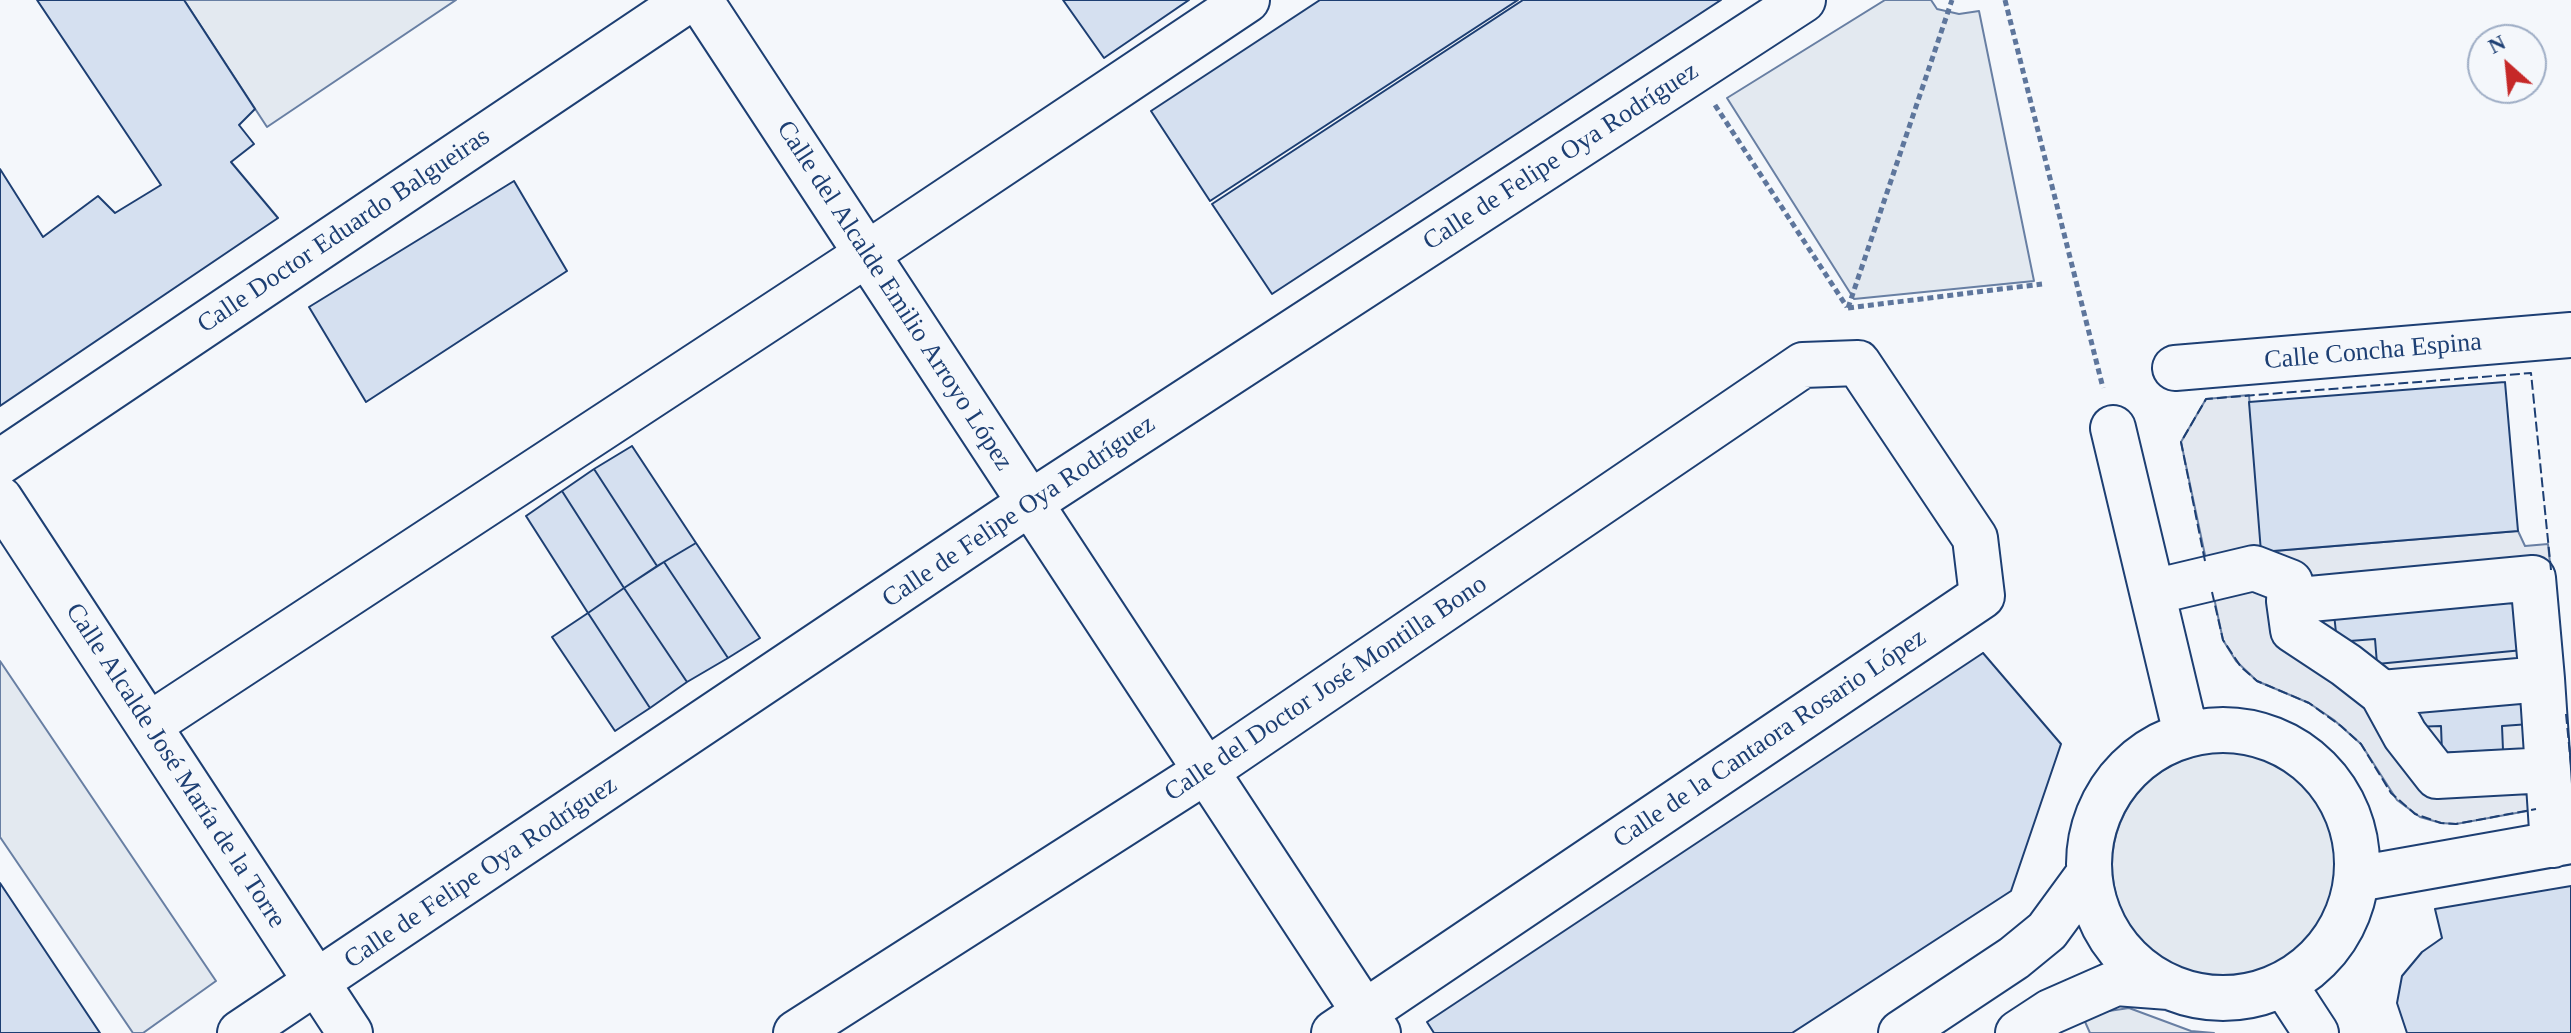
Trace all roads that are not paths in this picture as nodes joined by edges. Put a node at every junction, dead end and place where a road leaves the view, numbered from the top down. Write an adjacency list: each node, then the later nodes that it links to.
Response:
1 (688, 0): 10 (street, Calle Doctor Eduardo Balgueiras)
2 (700, 0): 5 (street, Calle del Alcalde Emilio Arroyo López)
3 (1247, 0): 5 (street)
4 (1803, 0): 12 (street, Calle de Felipe Oya Rodríguez)
5 (867, 254): 12 (street, Calle del Alcalde Emilio Arroyo López); 17 (street)
6 (2571, 335): 8 (street, Calle Concha Espina)
7 (1858, 363): 20 (street, Calle del Doctor José Montilla Bono); 27 (street, Calle de la Cantaora Rosario López)
8 (2175, 368)
9 (2113, 428): 13 (street)
10 (0, 462)
11 (0, 499): 17 (street, Calle Alcalde José María de la Torre)
12 (1030, 503): 20 (street, Calle del Alcalde Emilio Arroyo López); 24 (street, Calle de Felipe Oya Rodríguez)
13 (2153, 592): 14 (street); 18 (street)
14 (2289, 601): 15 (street); 16 (street)
15 (2542, 679): 16 (street); 19 (street)
16 (2382, 693): 19 (street)
17 (149, 725): 24 (street, Calle Alcalde José María de la Torre)
18 (2186, 734): 22 (street); 23 (street)
19 (2548, 770): 21 (street)
20 (1206, 771): 27 (street, Calle del Alcalde Emilio Arroyo López); 30 (street, Calle del Doctor José Montilla Bono)
21 (2562, 843): 23 (street)
22 (2088, 875): 26 (street); 31 (street)
23 (2357, 879): 25 (street)
24 (317, 983): 28 (street, Calle de Felipe Oya Rodríguez); 29 (street, Calle Alcalde José María de la Torre)
25 (2284, 984): 26 (street); 33 (street)
26 (2169, 987): 32 (street)
27 (1359, 1026)
28 (240, 1033)
29 (350, 1033)
30 (796, 1033)
31 (1901, 1033)
32 (2018, 1033)
33 (2316, 1033)

